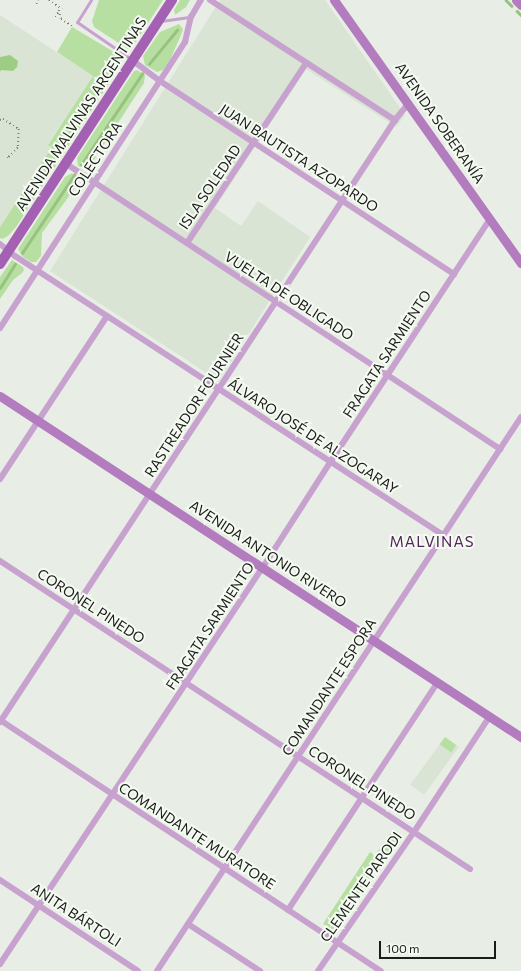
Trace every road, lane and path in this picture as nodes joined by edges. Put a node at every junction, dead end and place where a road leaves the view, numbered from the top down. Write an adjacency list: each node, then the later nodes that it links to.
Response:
1 (38, 0): 9 (path)
2 (49, 0): 11 (path)
3 (91, 0): 14 (lane)
4 (172, 0): 13 (main road, AVENIDA MALVINAS ARGENTINAS)
5 (202, 0): 12 (street, COLECTORA)
6 (210, 0): 15 (street)
7 (334, 0): 17 (main road, AVENIDA SOBERANÍA)
8 (516, 0): 10 (main road)
9 (36, 4)
10 (521, 5)
11 (55, 17)
12 (191, 17): 13 (lane); 16 (street, COLECTORA)
13 (157, 22): 14 (main road, AVENIDA MALVINAS ARGENTINAS)
14 (132, 60): 16 (street, JUAN BAUTISTA AZOPARDO); 22 (main road, AVENIDA MALVINAS ARGENTINAS)
15 (306, 63): 19 (street); 20 (street, ISLA SOLEDAD)
16 (160, 81): 20 (street, JUAN BAUTISTA AZOPARDO); 23 (street, COLECTORA)
17 (408, 103): 19 (street, RASTREADOR FOURNIER); 25 (main road, AVENIDA SOBERANÍA)
18 (0, 120): 21 (path)
19 (395, 120): 24 (street, RASTREADOR FOURNIER)
20 (254, 142): 24 (street, JUAN BAUTISTA AZOPARDO); 26 (street, ISLA SOLEDAD)
21 (7, 157)
22 (65, 163): 23 (street, VUELTA DE OBLIGADO); 28 (main road, AVENIDA MALVINAS ARGENTINAS)
23 (94, 183): 26 (street, VUELTA DE OBLIGADO); 31 (street, COLECTORA)
24 (342, 201): 32 (street, JUAN BAUTISTA AZOPARDO); 33 (street, RASTREADOR FOURNIER)
25 (490, 219): 29 (main road, AVENIDA SOBERANÍA); 32 (street, FRAGATA SARMIENTO)
26 (187, 243): 33 (street, VUELTA DE OBLIGADO)
27 (0, 244): 28 (street, ÁLVARO JOSÉ DE ALZOGARAY)
28 (9, 250): 30 (main road, AVENIDA MALVINAS ARGENTINAS); 31 (street, ÁLVARO JOSÉ DE ALZOGARAY)
29 (521, 263)
30 (0, 264)
31 (38, 270): 34 (street, ÁLVARO JOSÉ DE ALZOGARAY); 35 (street, COLECTORA)
32 (454, 274): 36 (street, FRAGATA SARMIENTO)
33 (276, 302): 36 (street, VUELTA DE OBLIGADO); 37 (street, RASTREADOR FOURNIER)
34 (107, 316): 37 (street, ÁLVARO JOSÉ DE ALZOGARAY); 40 (street)
35 (0, 328)
36 (388, 374): 41 (street, VUELTA DE OBLIGADO); 42 (street, FRAGATA SARMIENTO)
37 (220, 389): 42 (street, ÁLVARO JOSÉ DE ALZOGARAY); 44 (street, RASTREADOR FOURNIER)
38 (0, 396): 40 (main road, AVENIDA ANTONIO RIVERO)
39 (521, 417): 41 (street, COMANDANTE ESPORA)
40 (38, 420): 43 (street); 44 (main road, AVENIDA ANTONIO RIVERO)
41 (500, 448): 45 (street, COMANDANTE ESPORA)
42 (331, 462): 45 (street, ÁLVARO JOSÉ DE ALZOGARAY); 47 (street, FRAGATA SARMIENTO)
43 (0, 478)
44 (150, 494): 47 (main road, AVENIDA ANTONIO RIVERO); 48 (street, RASTREADOR FOURNIER)
45 (444, 535): 49 (street, COMANDANTE ESPORA)
46 (0, 561): 48 (street, CORONEL PINEDO)
47 (263, 567): 49 (main road, AVENIDA ANTONIO RIVERO); 51 (street, FRAGATA SARMIENTO)
48 (74, 610): 51 (street, CORONEL PINEDO); 53 (street, RASTREADOR FOURNIER)
49 (375, 640): 50 (main road, AVENIDA ANTONIO RIVERO); 55 (street, COMANDANTE ESPORA)
50 (438, 682): 52 (main road, AVENIDA ANTONIO RIVERO); 57 (street)
51 (187, 683): 55 (street, CORONEL PINEDO); 56 (street, FRAGATA SARMIENTO)
52 (490, 716): 54 (main road, AVENIDA ANTONIO RIVERO); 58 (street, CLEMENTE PARODI)
53 (0, 721): 56 (street, COMANDANTE MURATORE)
54 (521, 737)
55 (299, 756): 57 (street, CORONEL PINEDO); 59 (street, COMANDANTE ESPORA)
56 (112, 794): 59 (street, COMANDANTE MURATORE); 62 (street, FRAGATA SARMIENTO)
57 (362, 798): 58 (street, CORONEL PINEDO); 63 (street)
58 (414, 832): 60 (street, CORONEL PINEDO); 65 (street, CLEMENTE PARODI)
59 (225, 869): 63 (street, COMANDANTE MURATORE); 64 (street, COMANDANTE ESPORA)
60 (470, 869)
61 (0, 880): 62 (street, ANITA BÁRTOLI)
62 (39, 905): 66 (street, FRAGATA SARMIENTO); 67 (street, ANITA BÁRTOLI)
63 (288, 910): 65 (street, COMANDANTE MURATORE)
64 (188, 924): 68 (street, COMANDANTE ESPORA); 69 (street)
65 (337, 942): 70 (street, CLEMENTE PARODI); 71 (street, COMANDANTE MURATORE)
66 (0, 964)
67 (138, 971)
68 (157, 971)
69 (260, 971)
70 (318, 971)
71 (381, 971)

